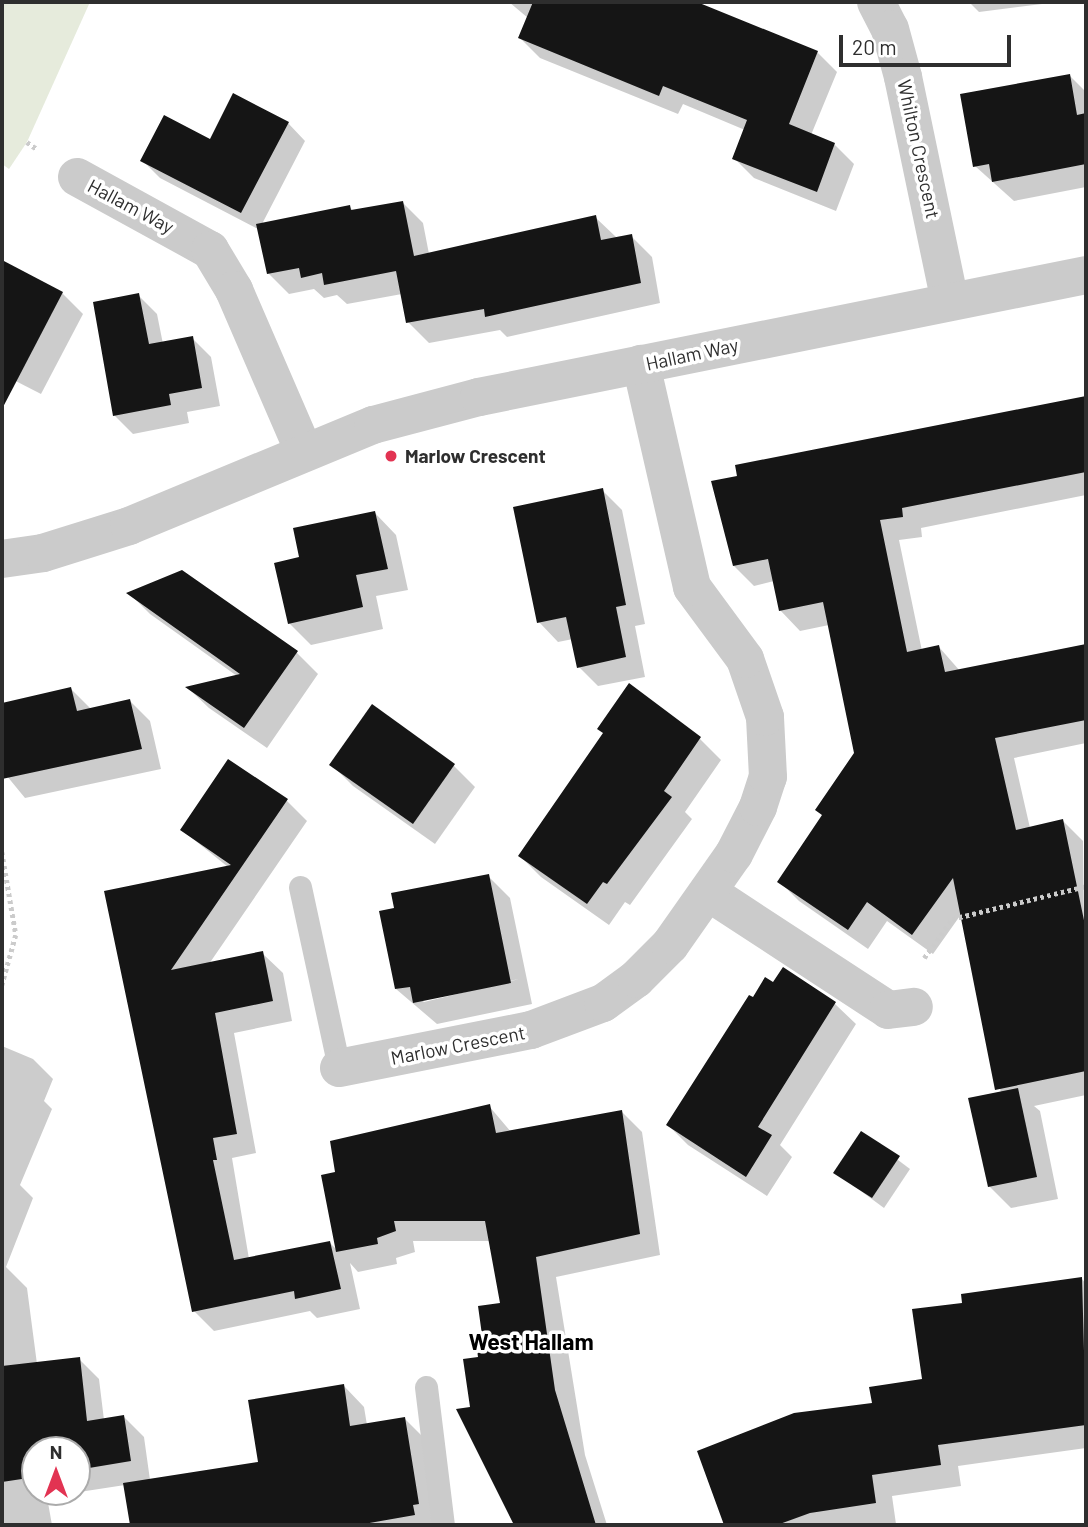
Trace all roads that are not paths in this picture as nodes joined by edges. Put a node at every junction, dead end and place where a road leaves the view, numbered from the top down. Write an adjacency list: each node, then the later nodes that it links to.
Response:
1 (876, 2): 4 (street, Whilton Crescent)
2 (77, 177): 6 (street, Hallam Way)
3 (1086, 275): 4 (street, Hallam Way)
4 (950, 301): 5 (street, Hallam Way)
5 (641, 364): 6 (street, Hallam Way); 9 (street, Marlow Crescent)
6 (304, 452): 7 (street, Hallam Way)
7 (2, 559)
8 (300, 887): 11 (lane, Marlow Crescent)
9 (708, 892): 10 (street); 11 (street, Marlow Crescent)
10 (901, 1009)
11 (339, 1068)
12 (426, 1387): 13 (lane)
13 (443, 1525)

